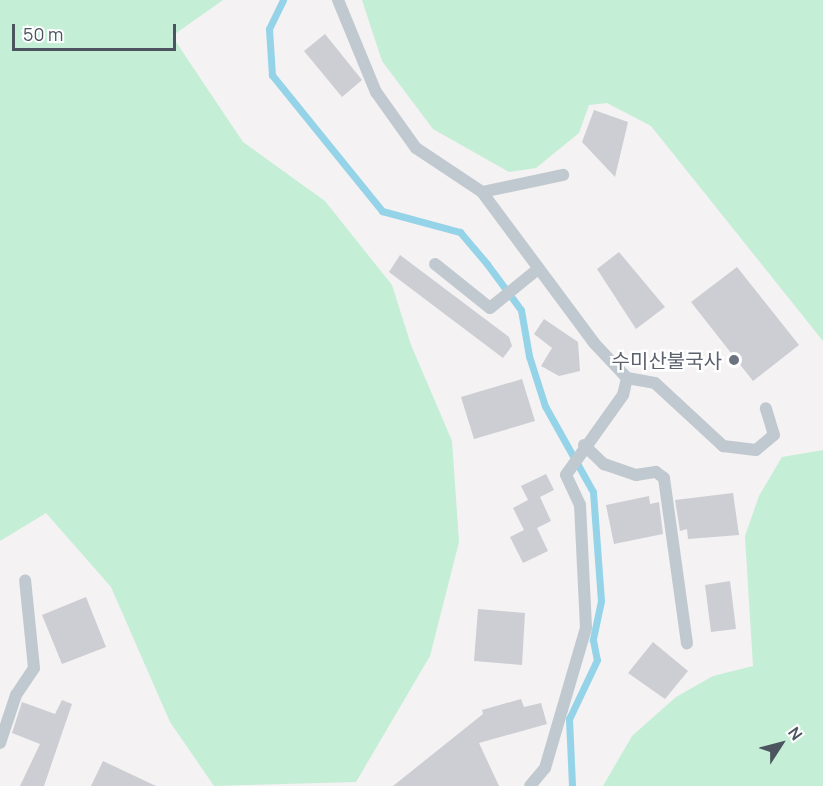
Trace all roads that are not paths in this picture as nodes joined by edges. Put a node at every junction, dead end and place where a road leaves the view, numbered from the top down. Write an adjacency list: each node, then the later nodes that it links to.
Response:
1 (338, 0): 3 (lane)
2 (563, 175): 3 (lane)
3 (482, 192): 5 (lane)
4 (435, 264): 5 (lane)
5 (538, 269): 6 (lane)
6 (627, 378): 7 (lane); 8 (lane)
7 (766, 408)
8 (582, 448): 10 (lane); 12 (lane)
9 (25, 580): 11 (lane)
10 (687, 643)
11 (0, 744)
12 (530, 786)

